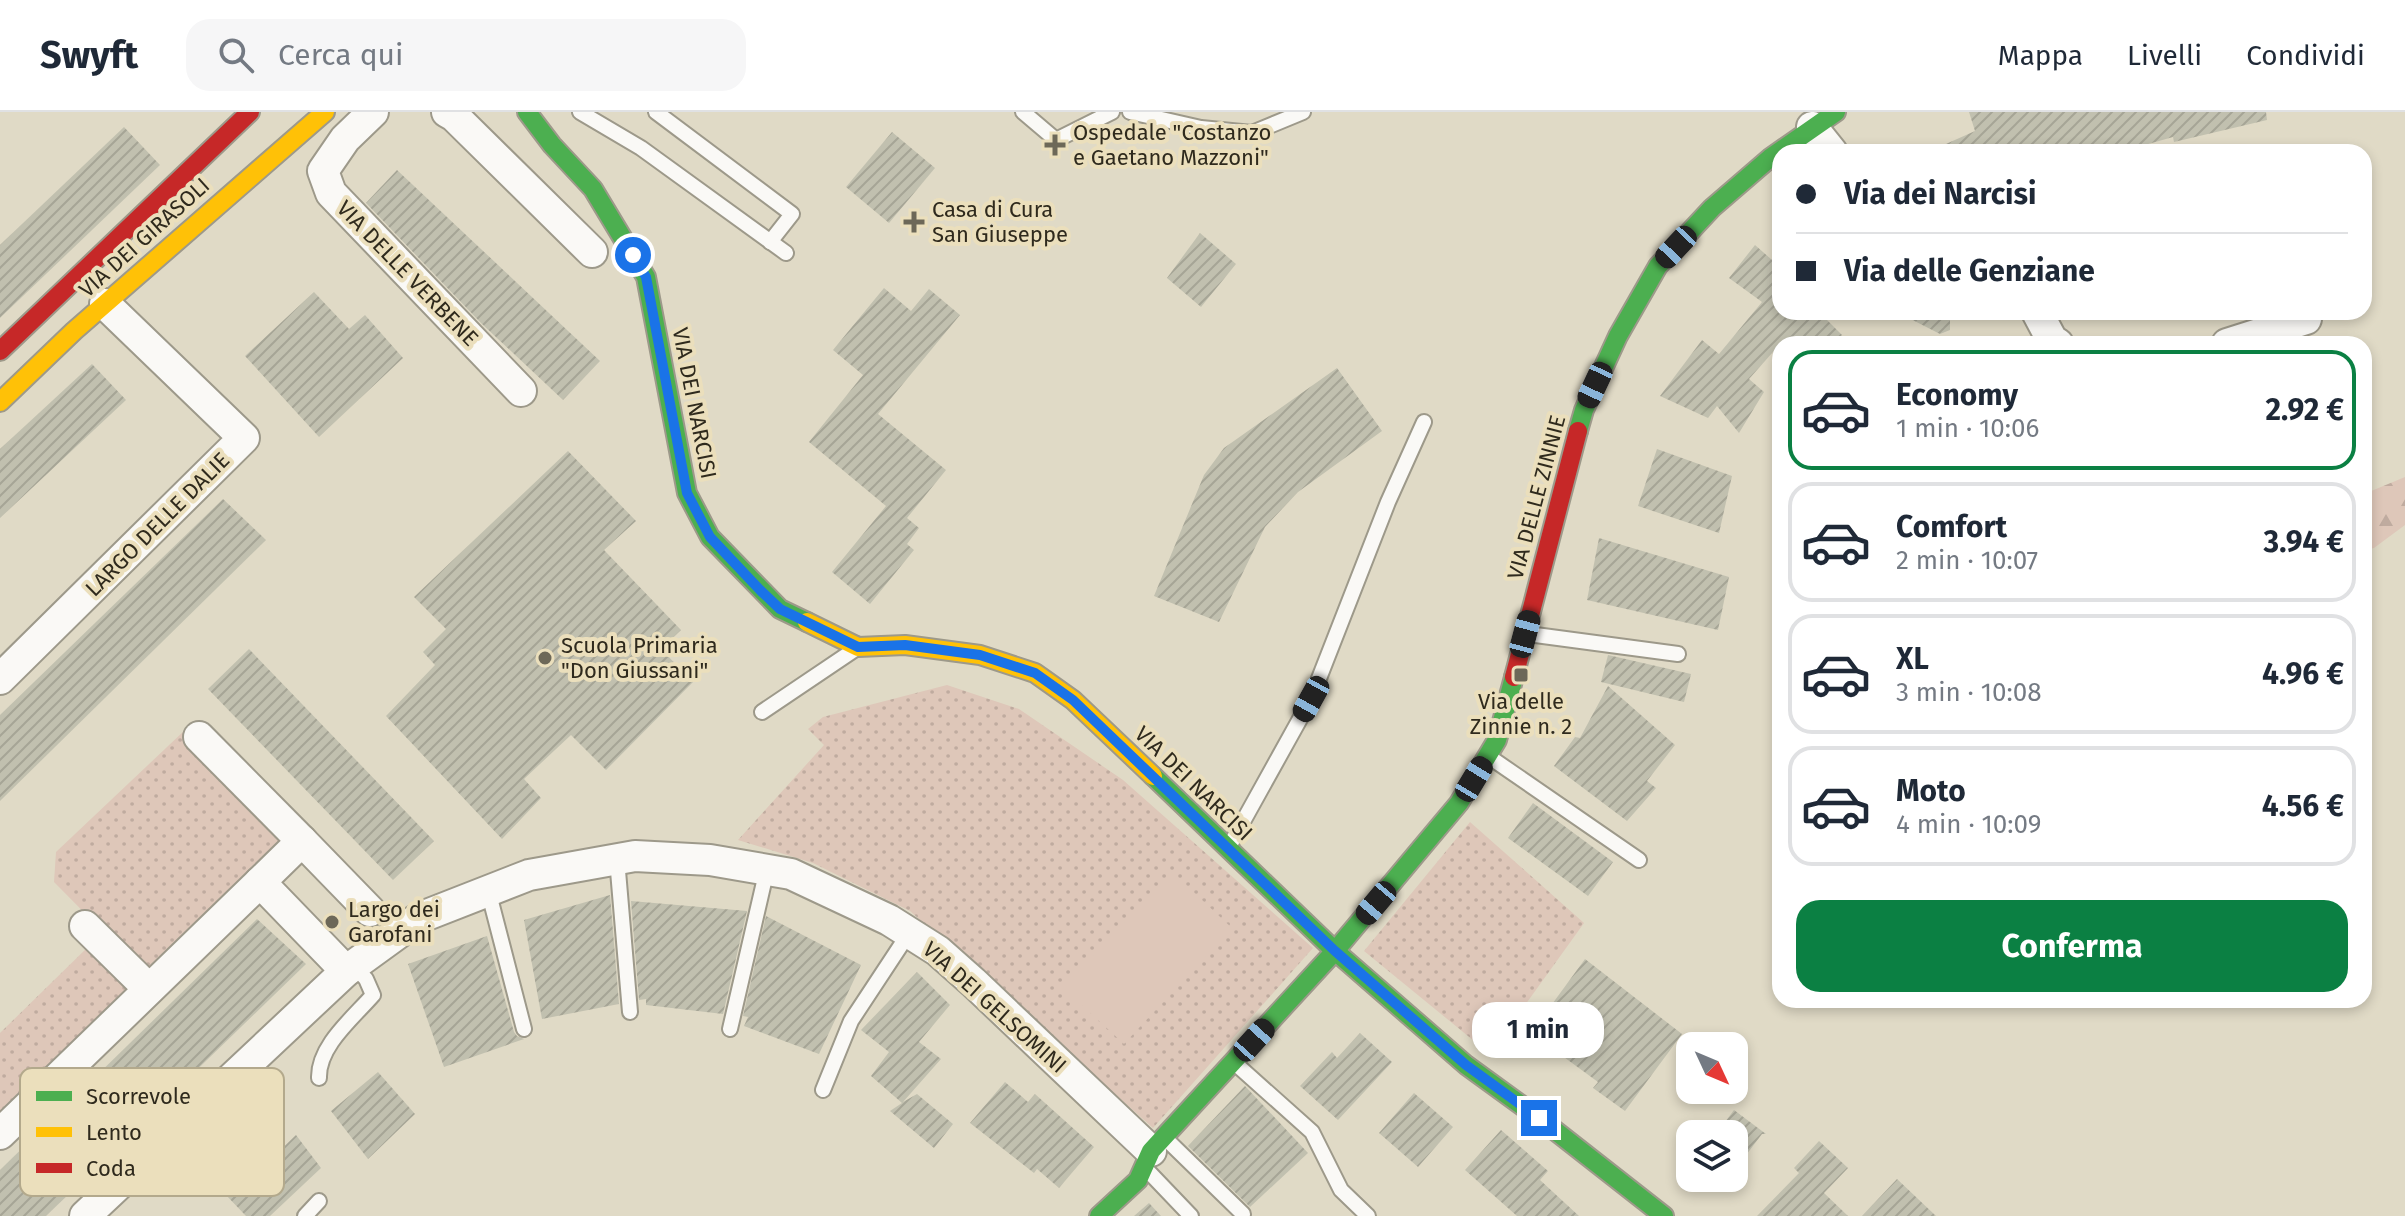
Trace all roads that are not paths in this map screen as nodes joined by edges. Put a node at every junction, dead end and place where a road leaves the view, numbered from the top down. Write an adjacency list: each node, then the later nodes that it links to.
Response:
1 (250, 112): 24 (street, VIA DEI GIRASOLI)
2 (325, 112): 21 (street, VIA DEI GIRASOLI)
3 (373, 112): 25 (street, VIA DELLE VERBENE)
4 (447, 112): 17 (street)
5 (527, 112): 15 (street, VIA DEI NARCISI)
6 (580, 112): 18 (lane)
7 (656, 112): 18 (lane)
8 (1023, 112): 9 (lane)
9 (1112, 112)
10 (1130, 112): 11 (lane)
11 (1303, 112)
12 (1824, 119): 13 (street, VIA DELLE ZINNIE); 14 (street)
13 (1792, 144)
14 (1830, 144)
15 (552, 145): 17 (street); 29 (street, VIA DEI NARCISI)
16 (1772, 160): 28 (street, VIA DELLE ZINNIE)
17 (518, 177): 19 (street)
18 (770, 242): 20 (lane)
19 (592, 252)
20 (786, 253)
21 (105, 304): 26 (street, VIA DEI GIRASOLI); 31 (street, LARGO DELLE DALIE)
22 (2303, 320): 23 (street)
23 (2252, 336)
24 (0, 351)
25 (521, 391)
26 (0, 402)
27 (1424, 422): 36 (lane)
28 (1525, 634): 30 (lane); 34 (street, VIA DELLE ZINNIE)
29 (858, 647): 32 (lane); 36 (street, VIA DEI NARCISI)
30 (1678, 654)
31 (0, 679)
32 (762, 712)
33 (199, 737): 35 (street)
34 (1488, 756): 38 (lane); 45 (street, VIA DELLE ZINNIE)
35 (302, 841): 40 (street); 42 (street)
36 (1228, 849): 45 (street, VIA DEI NARCISI)
37 (617, 859): 39 (street, VIA DEI GELSOMINI); 41 (street, VIA DEI GELSOMINI); 48 (lane)
38 (1639, 860)
39 (767, 869): 44 (street, VIA DEI GELSOMINI); 50 (lane)
40 (260, 882): 46 (street); 47 (street)
41 (488, 889): 46 (street, VIA DEI GELSOMINI); 49 (lane)
42 (370, 911)
43 (85, 926): 47 (street)
44 (909, 933): 55 (lane); 58 (street, VIA DEI GELSOMINI)
45 (1335, 951): 51 (street, VIA DELLE ZINNIE); 67 (street, VIA DEI NARCISI)
46 (349, 968): 53 (street, VIA DEI GELSOMINI); 54 (lane)
47 (149, 989): 52 (street)
48 (630, 1012)
49 (524, 1029)
50 (730, 1029)
51 (1234, 1062): 58 (street, VIA DELLE ZINNIE); 66 (lane)
52 (68, 1068)
53 (243, 1068)
54 (319, 1078)
55 (823, 1090)
56 (20, 1115): 57 (street)
57 (0, 1134)
58 (1149, 1159): 61 (street, VIA DELLE ZINNIE); 62 (lane); 65 (lane)
59 (106, 1196): 63 (street, VIA DEI GELSOMINI)
60 (319, 1201): 64 (lane)
61 (1092, 1212)
62 (1243, 1214)
63 (85, 1216)
64 (305, 1216)
65 (1191, 1216)
66 (1368, 1216)
67 (1664, 1216)

